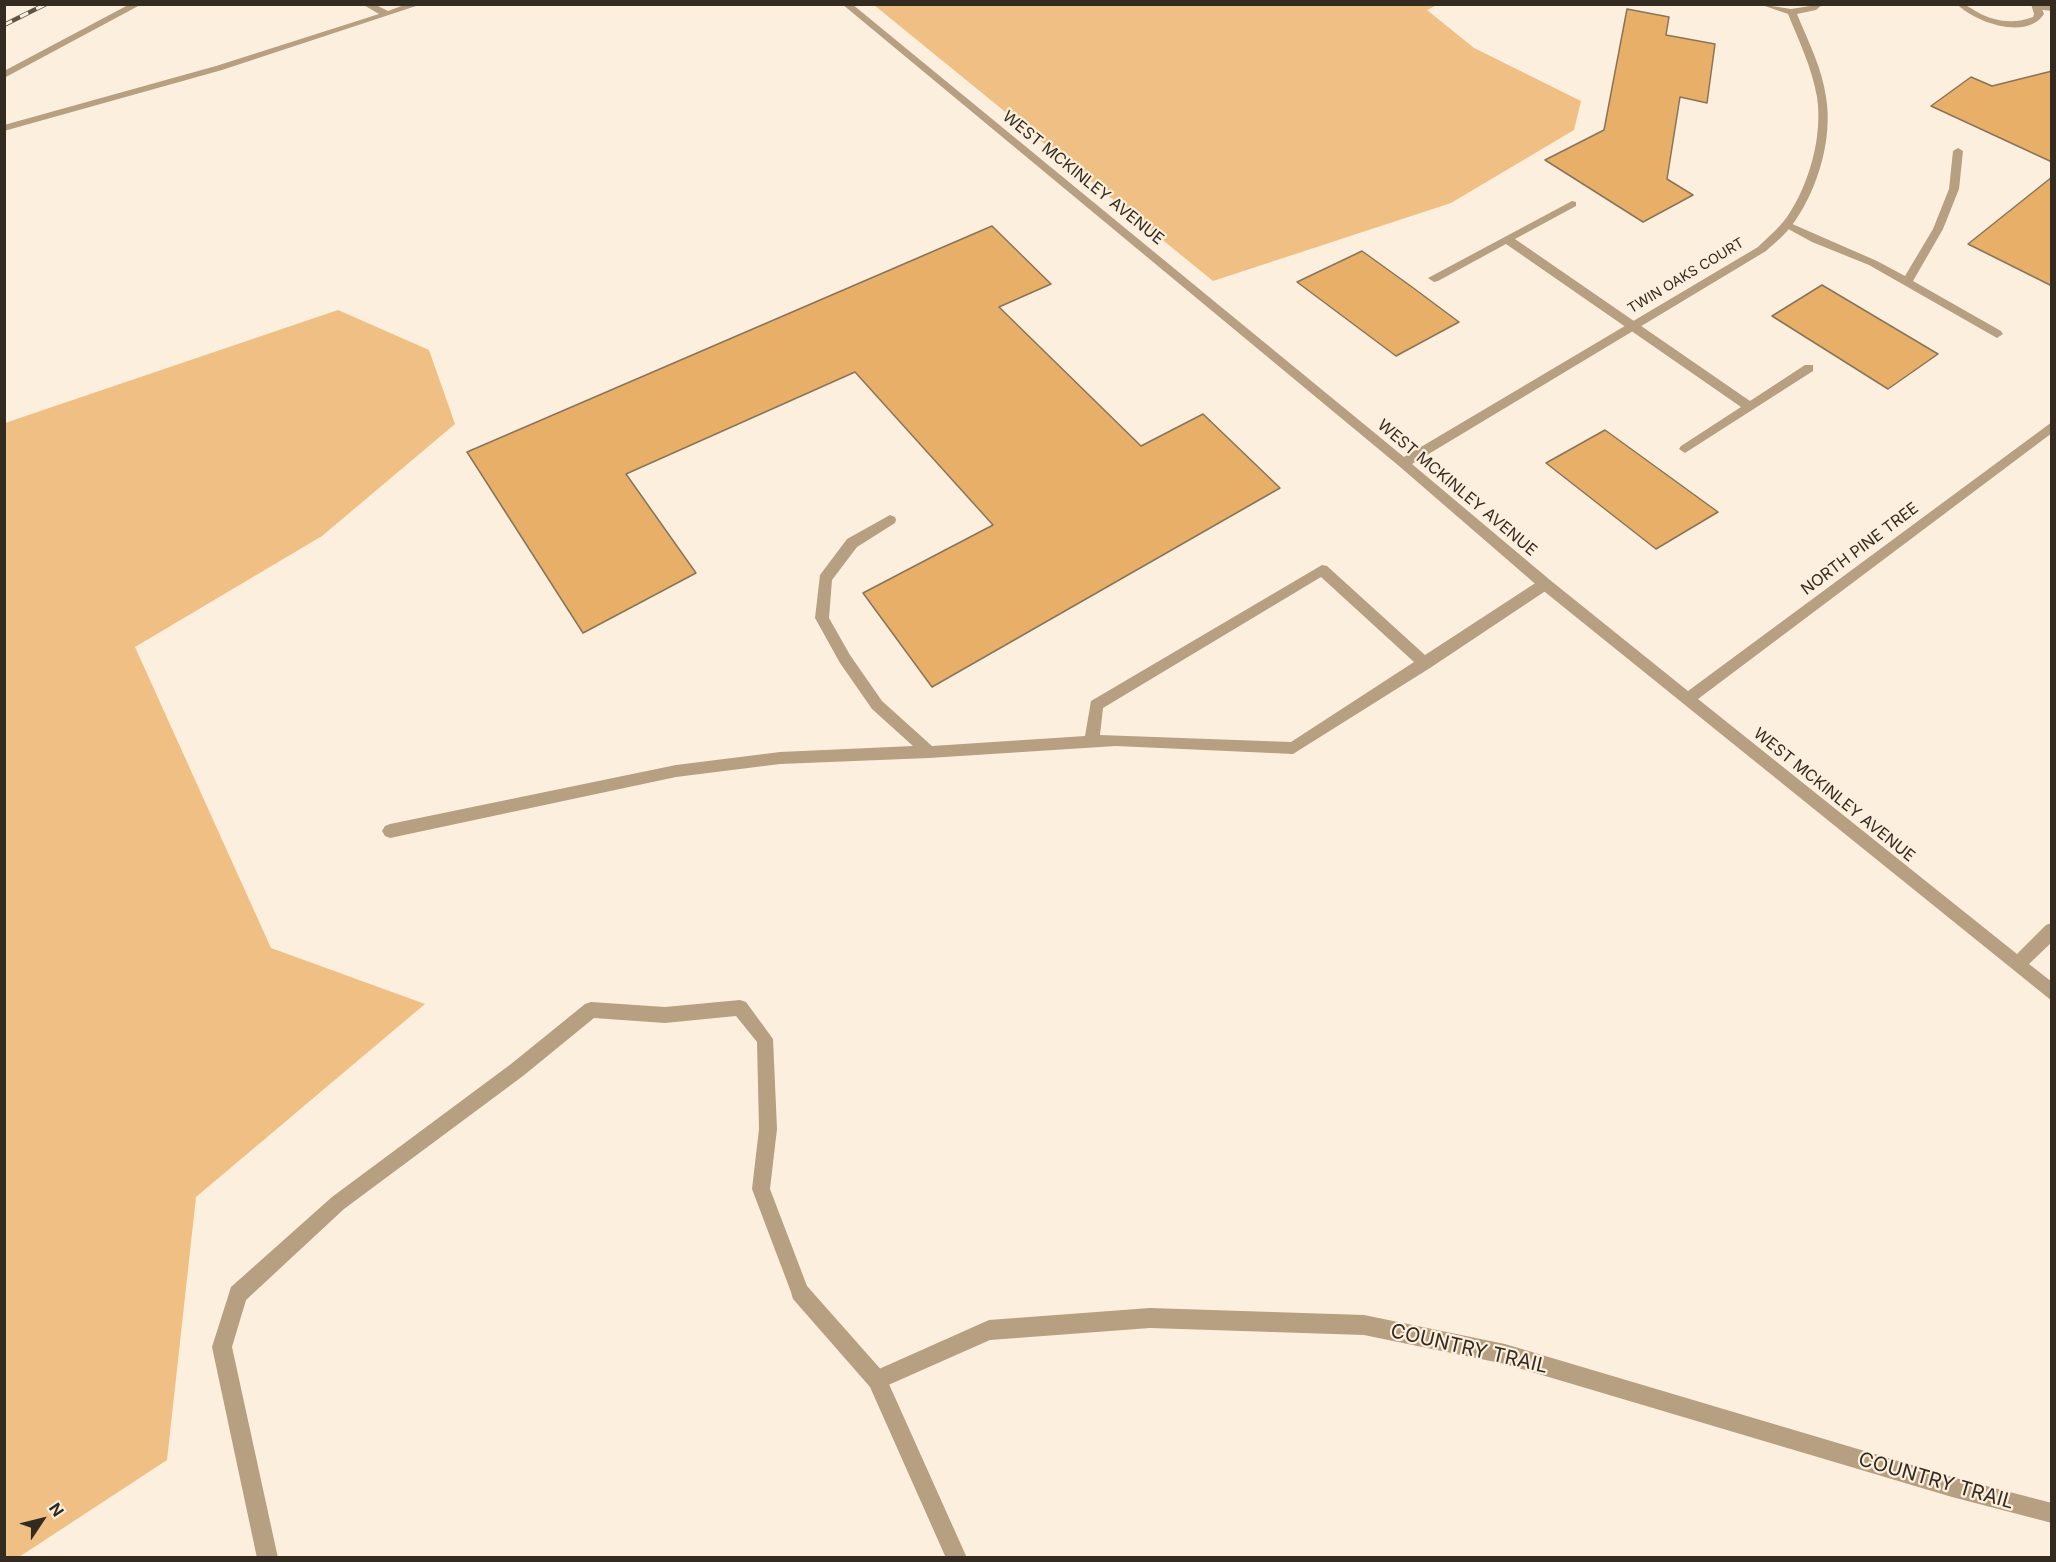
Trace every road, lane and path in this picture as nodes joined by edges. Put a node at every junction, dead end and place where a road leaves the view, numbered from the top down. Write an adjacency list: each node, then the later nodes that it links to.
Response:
1 (138, 4): 12 (street)
2 (366, 4): 11 (street)
3 (418, 4): 11 (street)
4 (846, 4): 26 (street, WEST MCKINLEY AVENUE)
5 (1763, 4): 10 (street)
6 (1819, 4): 10 (street)
7 (1961, 4): 8 (street)
8 (2036, 6): 9 (street)
9 (2052, 8)
10 (1792, 12): 16 (street, TWIN OAKS COURT)
11 (387, 14): 13 (street)
12 (4, 75)
13 (4, 128)
14 (1958, 151): 19 (street)
15 (1572, 204): 17 (street)
16 (1786, 225): 19 (street); 20 (street, TWIN OAKS COURT)
17 (1507, 238): 18 (street); 20 (street)
18 (1434, 278)
19 (1907, 282): 21 (street)
20 (1633, 325): 23 (street); 26 (street, TWIN OAKS COURT)
21 (1997, 334)
22 (1809, 368): 23 (street)
23 (1749, 406): 25 (street)
24 (2052, 426): 30 (street, NORTH PINE TREE)
25 (1684, 449)
26 (1403, 463): 28 (street, WEST MCKINLEY AVENUE)
27 (890, 520): 32 (street)
28 (1545, 584): 29 (street); 30 (street, WEST MCKINLEY AVENUE)
29 (1425, 664): 31 (street); 31 (street)
30 (1688, 699): 35 (street, WEST MCKINLEY AVENUE)
31 (1092, 741): 32 (street)
32 (928, 752): 33 (street)
33 (390, 831)
34 (2052, 930): 35 (street)
35 (2017, 965): 36 (street, WEST MCKINLEY AVENUE)
36 (2052, 993)
37 (877, 1380): 38 (street, COUNTRY TRAIL); 39 (street); 40 (street)
38 (2052, 1513)
39 (268, 1557)
40 (957, 1557)

